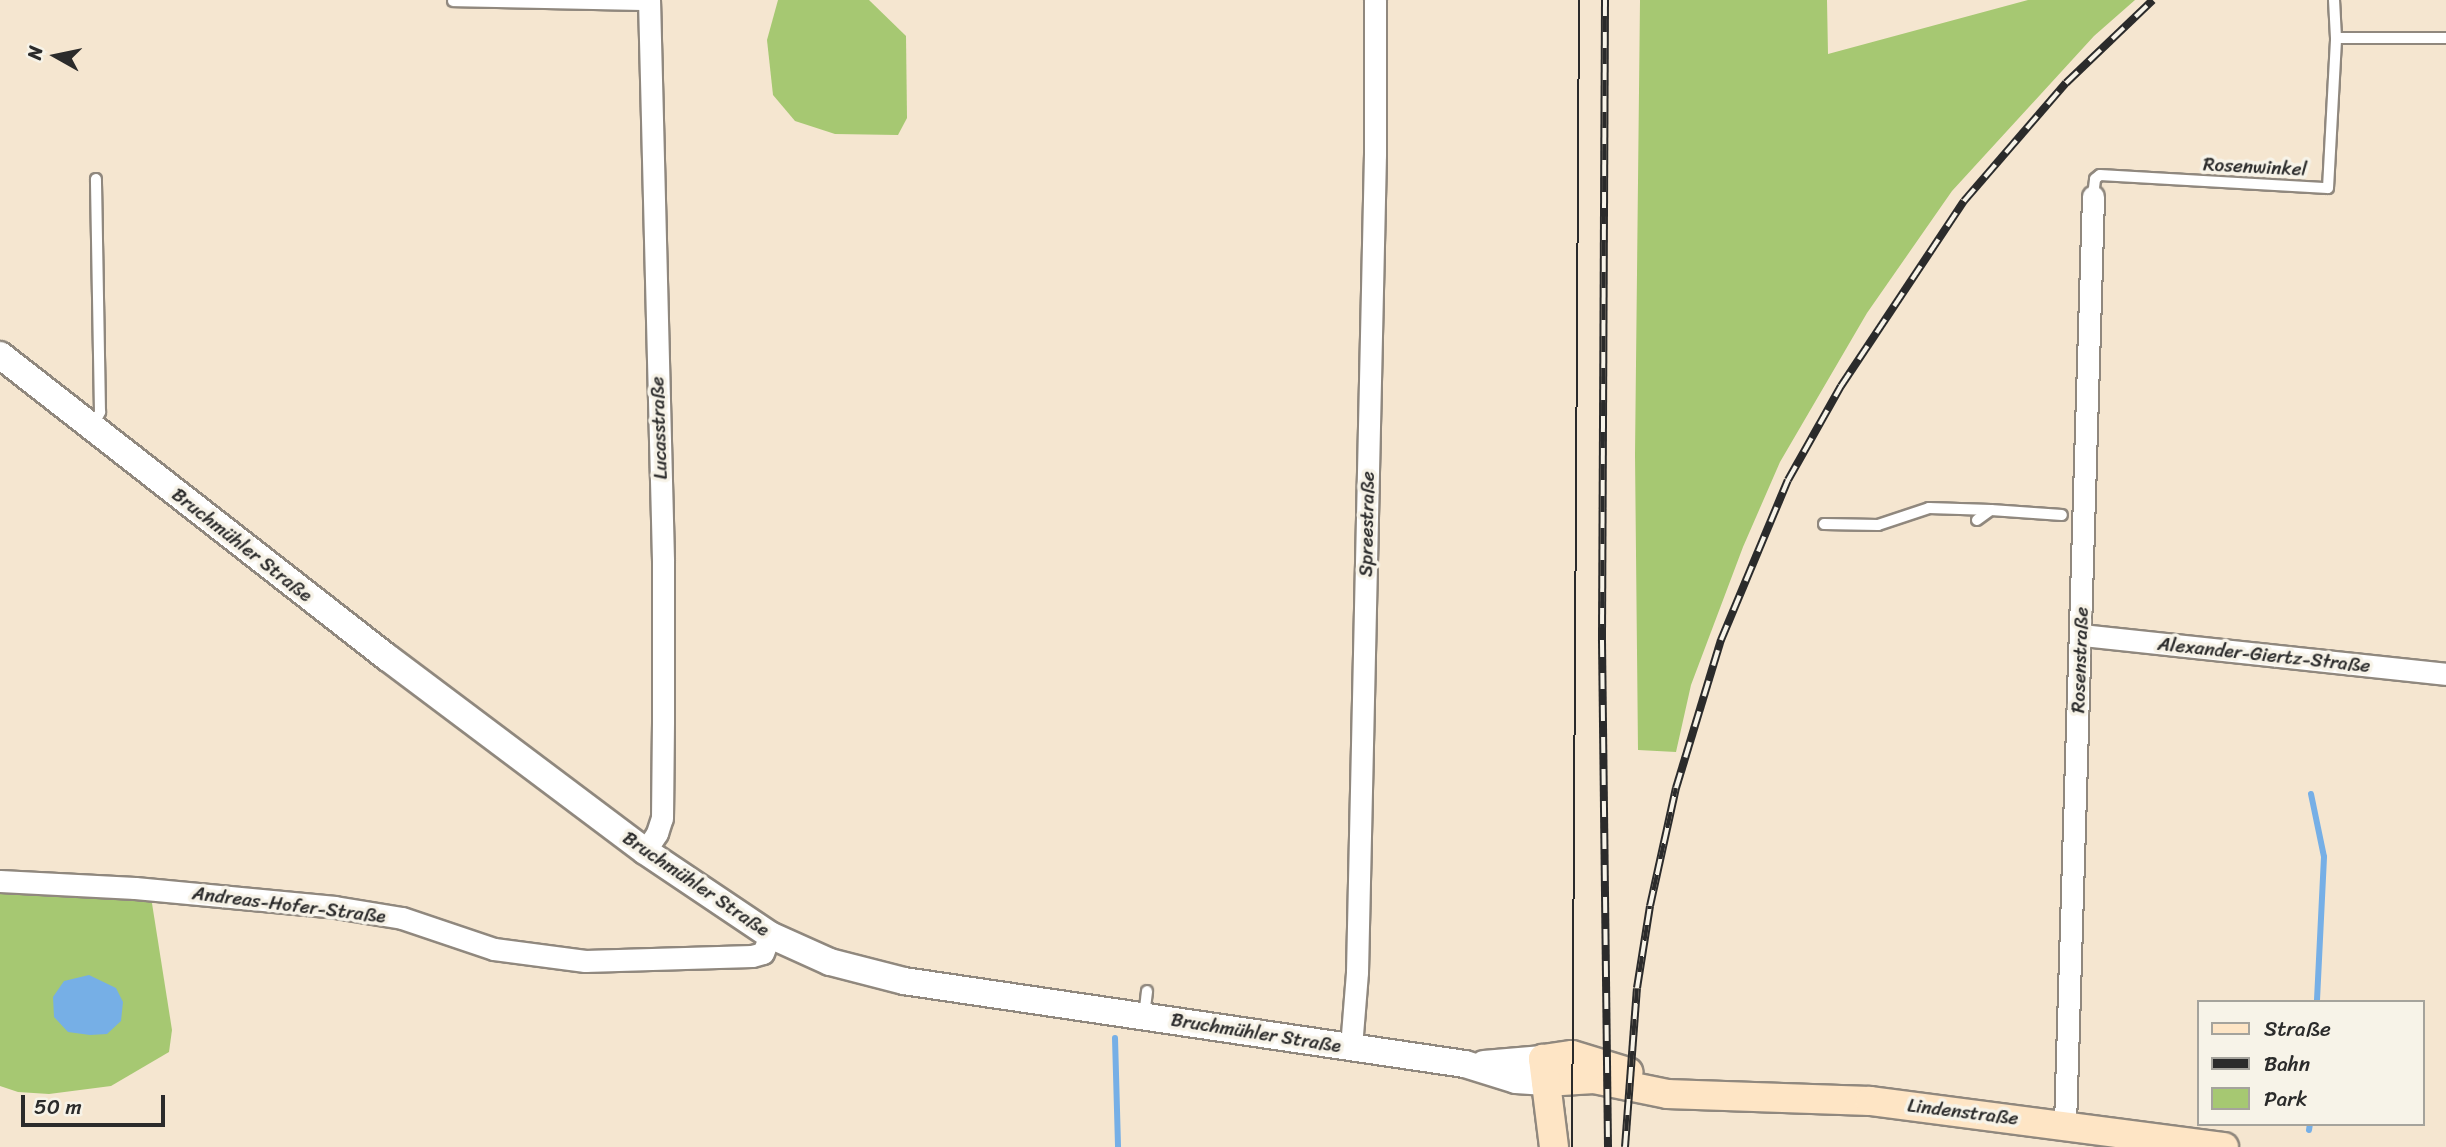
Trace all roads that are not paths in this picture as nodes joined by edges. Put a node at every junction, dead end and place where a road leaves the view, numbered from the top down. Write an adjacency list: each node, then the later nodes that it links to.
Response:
1 (1375, 0): 20 (street, Spreestraße)
2 (2334, 0): 5 (lane, Rosenwinkel)
3 (453, 1): 4 (lane)
4 (649, 2): 17 (street, Lucasstraße)
5 (2336, 38): 6 (lane); 8 (lane, Rosenwinkel)
6 (2446, 38)
7 (96, 179): 10 (lane)
8 (2093, 196): 15 (street, Rosenstraße)
9 (0, 355): 10 (street, Bruchmühler Straße)
10 (92, 428): 17 (street, Bruchmühler Straße)
11 (1991, 510): 12 (lane); 13 (lane); 14 (lane)
12 (2062, 515)
13 (1977, 520)
14 (1824, 524)
15 (2082, 635): 16 (street, Alexander-Giertz-Straße); 22 (street, Rosenstraße)
16 (2446, 674)
17 (645, 851): 19 (street, Bruchmühler Straße)
18 (0, 881): 19 (street, Andreas-Hofer-Straße)
19 (770, 935): 20 (street, Bruchmühler Straße)
20 (1351, 1047): 21 (street, Bruchmühler Straße)
21 (1544, 1071): 22 (main road, Lindenstraße); 23 (main road)
22 (2065, 1124): 24 (main road, Lindenstraße)
23 (1554, 1147)
24 (2224, 1147)

